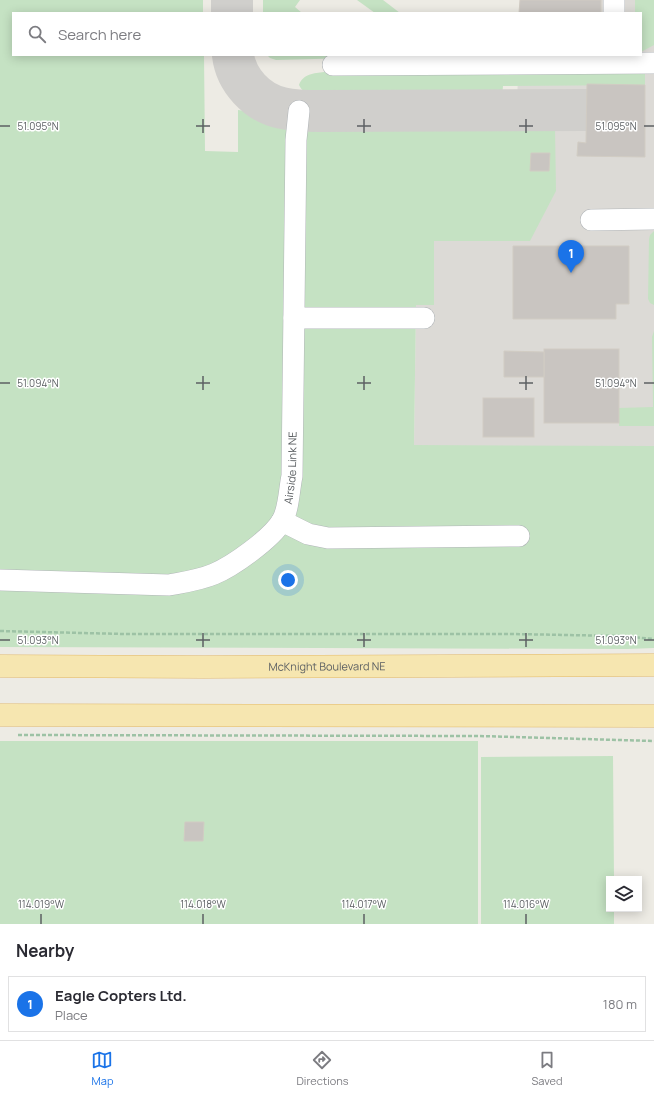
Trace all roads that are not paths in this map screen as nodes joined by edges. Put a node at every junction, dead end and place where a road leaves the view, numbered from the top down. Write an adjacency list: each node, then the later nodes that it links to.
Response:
1 (614, 0): 2 (street)
2 (614, 12)
3 (613, 59): 4 (street); 5 (street)
4 (654, 63)
5 (333, 65)
6 (299, 111): 9 (street, Airside Link NE)
7 (654, 219): 8 (street)
8 (591, 220)
9 (294, 318): 10 (street); 11 (street, Airside Link NE)
10 (424, 318)
11 (282, 521): 12 (street); 13 (street, Airside Link NE)
12 (519, 536)
13 (0, 580)
14 (654, 665): 15 (main road, McKnight Boulevard NE)
15 (0, 666)
16 (0, 715): 17 (main road)
17 (654, 716)

